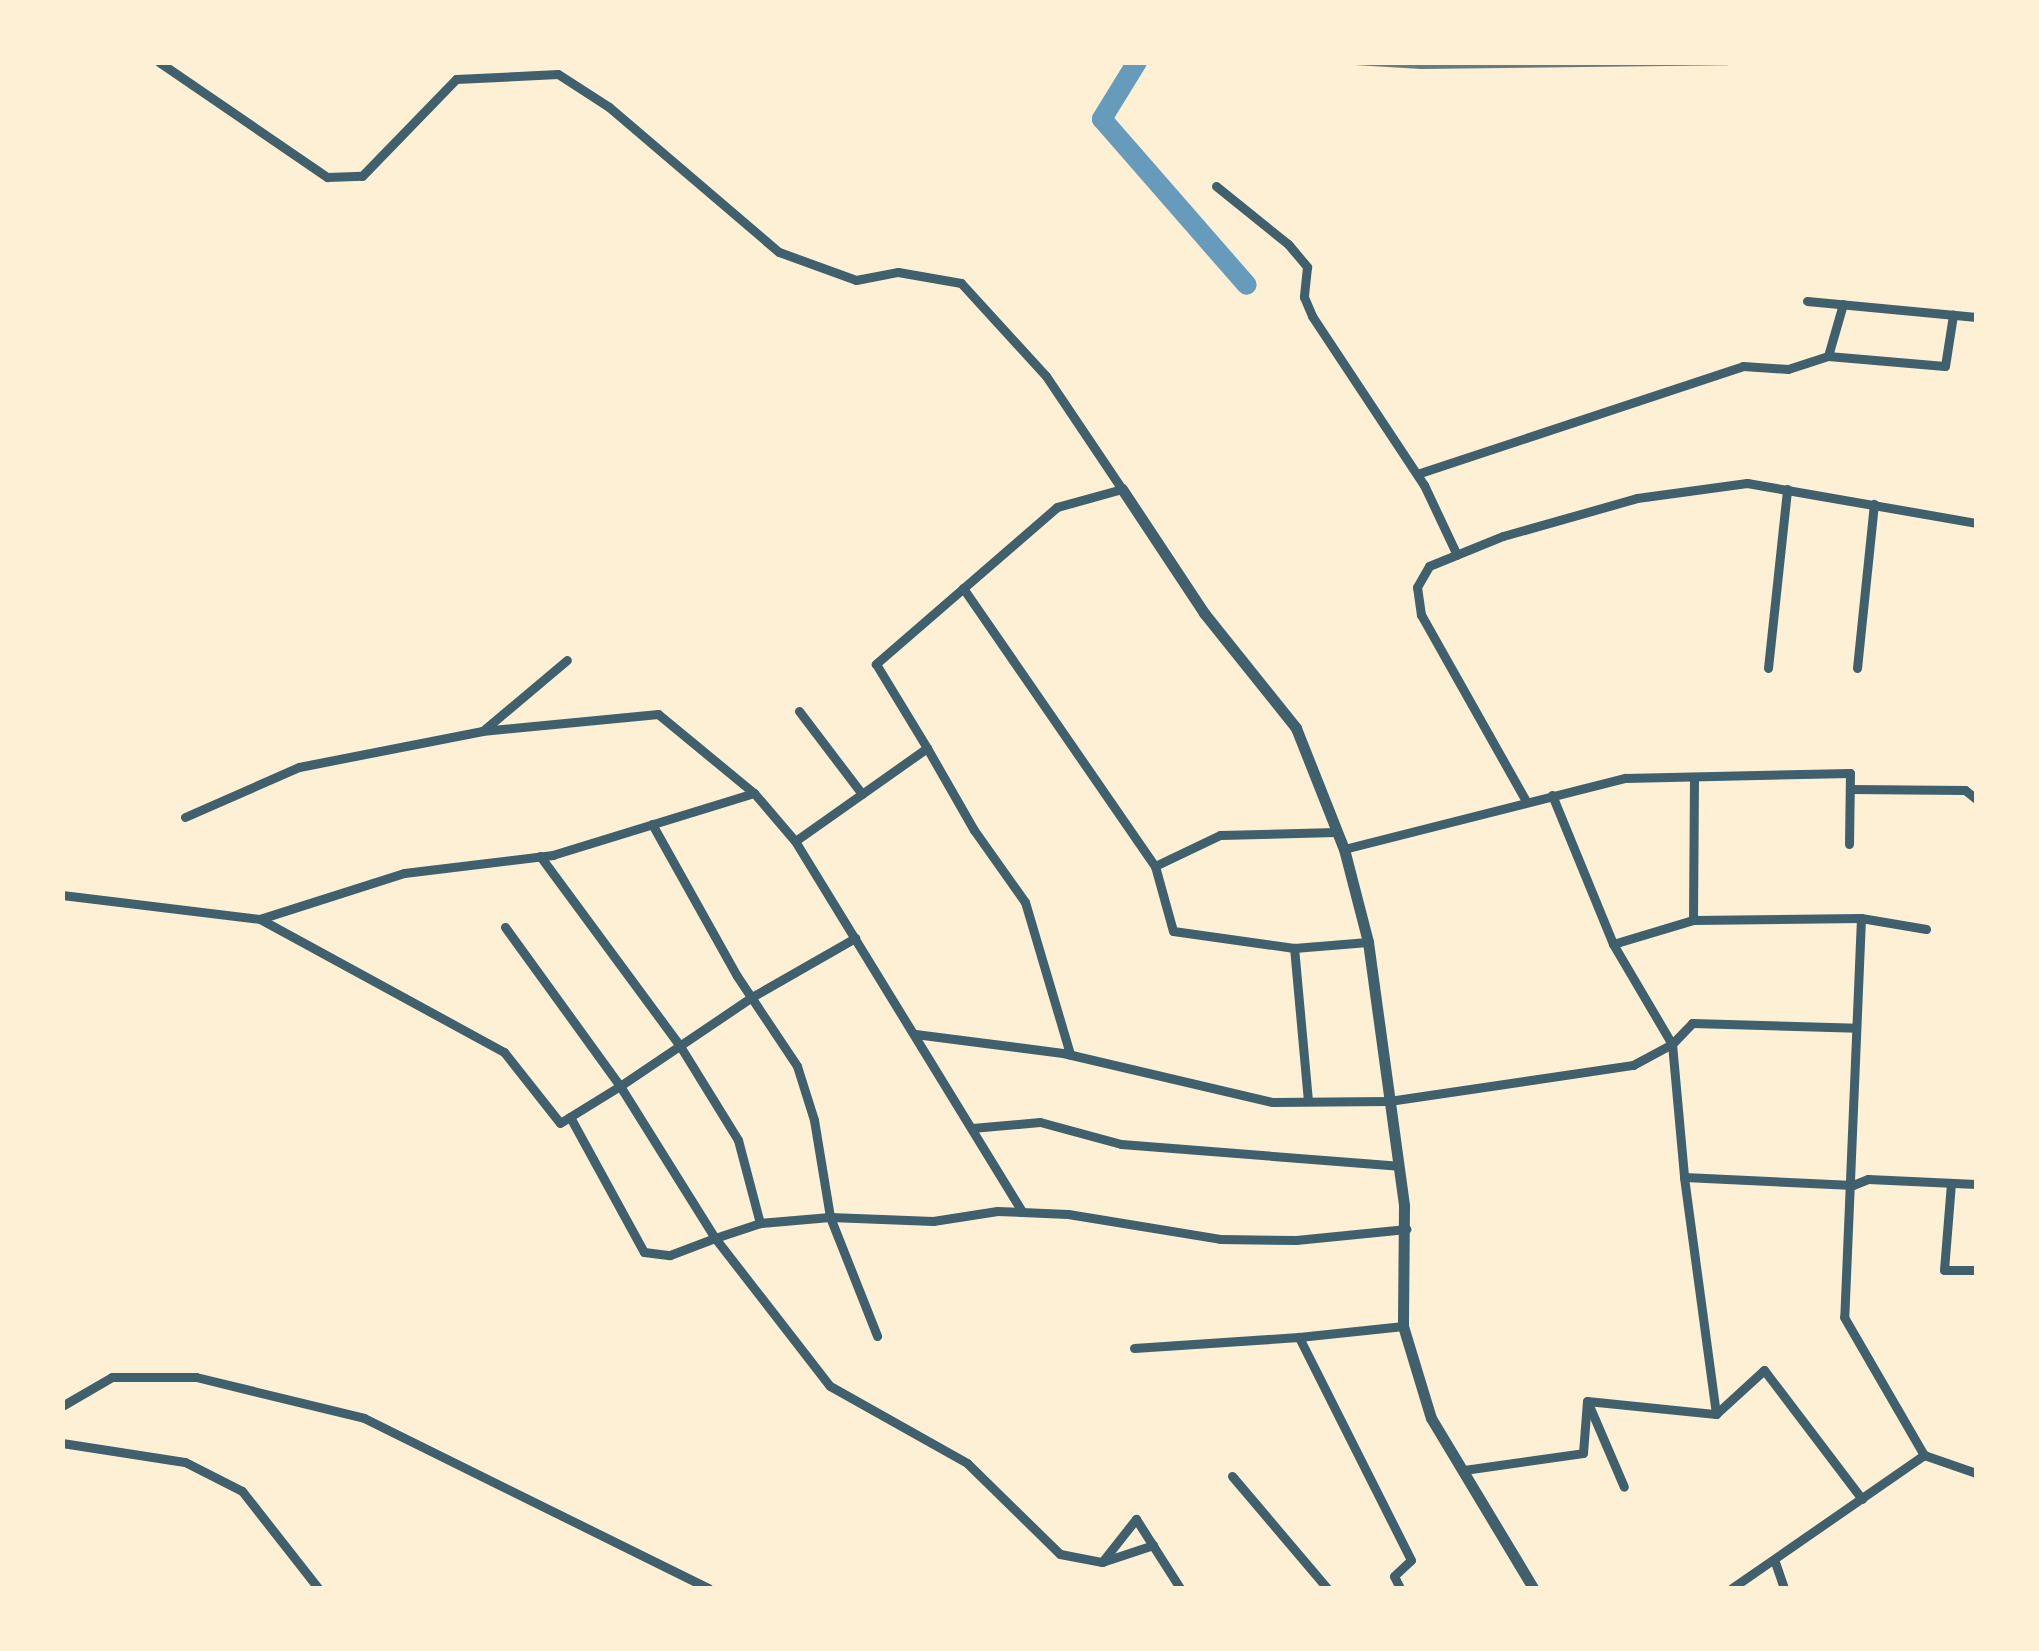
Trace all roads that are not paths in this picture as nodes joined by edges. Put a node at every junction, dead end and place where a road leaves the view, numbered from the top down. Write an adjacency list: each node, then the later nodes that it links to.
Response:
1 (159, 62): 9 (street)
2 (1216, 186): 8 (street)
3 (1807, 301): 4 (street)
4 (1844, 304): 5 (street); 7 (street)
5 (1953, 314): 6 (street); 7 (street)
6 (1976, 317)
7 (1828, 356): 8 (street)
8 (1417, 474): 13 (street)
9 (1122, 489): 14 (street); 30 (street)
10 (1787, 490): 11 (street); 13 (street); 16 (street)
11 (1874, 504): 12 (street); 17 (street)
12 (1976, 523)
13 (1457, 555): 27 (street)
14 (963, 588): 20 (street); 35 (street)
15 (567, 660): 19 (street)
16 (1768, 668)
17 (1857, 668)
18 (799, 710): 24 (street)
19 (482, 731): 23 (street); 28 (street)
20 (927, 748): 24 (street); 51 (street)
21 (1694, 776): 22 (street); 25 (street); 39 (street)
22 (1850, 788): 26 (street); 32 (street)
23 (754, 793): 29 (street); 31 (street)
24 (862, 794): 31 (street)
25 (1552, 795): 27 (street); 44 (street)
26 (1976, 799)
27 (1526, 801): 33 (street)
28 (185, 817)
29 (652, 824): 34 (street); 46 (street)
30 (1336, 832): 33 (street); 35 (street)
31 (795, 842): 42 (street)
32 (1849, 844)
33 (1344, 849): 43 (street)
34 (540, 856): 38 (street); 50 (street)
35 (1155, 866): 45 (street)
36 (62, 894): 38 (street)
37 (1860, 918): 39 (street); 41 (street); 47 (street)
38 (260, 920): 55 (street)
39 (1693, 920): 44 (street)
40 (505, 927): 52 (street)
41 (1926, 929)
42 (855, 938): 46 (street); 48 (street)
43 (1368, 942): 45 (street); 53 (street)
44 (1613, 944): 49 (street)
45 (1294, 948): 54 (street)
46 (752, 997): 50 (street); 63 (street)
47 (1856, 1028): 49 (street); 61 (street)
48 (915, 1034): 51 (street); 56 (street)
49 (1672, 1044): 53 (street); 58 (street)
50 (680, 1046): 52 (street); 64 (street)
51 (1070, 1054): 54 (street)
52 (620, 1086): 55 (street); 66 (street)
53 (1390, 1101): 54 (street); 57 (street)
54 (1308, 1102)
55 (570, 1117): 66 (street)
56 (972, 1128): 57 (street); 62 (street)
57 (1398, 1166): 65 (street)
58 (1684, 1176): 61 (street); 74 (street)
59 (1950, 1184): 60 (street); 61 (street); 67 (street)
60 (1976, 1184)
61 (1852, 1186): 76 (street)
62 (1022, 1212): 63 (street); 65 (street)
63 (830, 1217): 64 (street); 69 (street)
64 (760, 1223): 66 (street)
65 (1406, 1228): 68 (street)
66 (715, 1238): 83 (street)
67 (1976, 1270)
68 (1403, 1326): 70 (street); 77 (street)
69 (876, 1336)
70 (1299, 1337): 71 (street); 89 (street)
71 (1134, 1348)
72 (1587, 1401): 74 (street); 77 (street); 80 (street)
73 (62, 1406): 86 (street)
74 (1716, 1414): 81 (street)
75 (62, 1443): 85 (street)
76 (1924, 1455): 78 (street); 81 (street)
77 (1464, 1470): 90 (street)
78 (1976, 1473)
79 (1232, 1476): 88 (street)
80 (1624, 1487)
81 (1862, 1500): 84 (street)
82 (1153, 1546): 83 (street); 83 (street); 87 (street)
83 (1102, 1562)
84 (1775, 1562): 91 (street); 92 (street)
85 (318, 1588)
86 (708, 1588)
87 (1180, 1588)
88 (1327, 1588)
89 (1400, 1588)
90 (1533, 1588)
91 (1732, 1588)
92 (1784, 1588)

